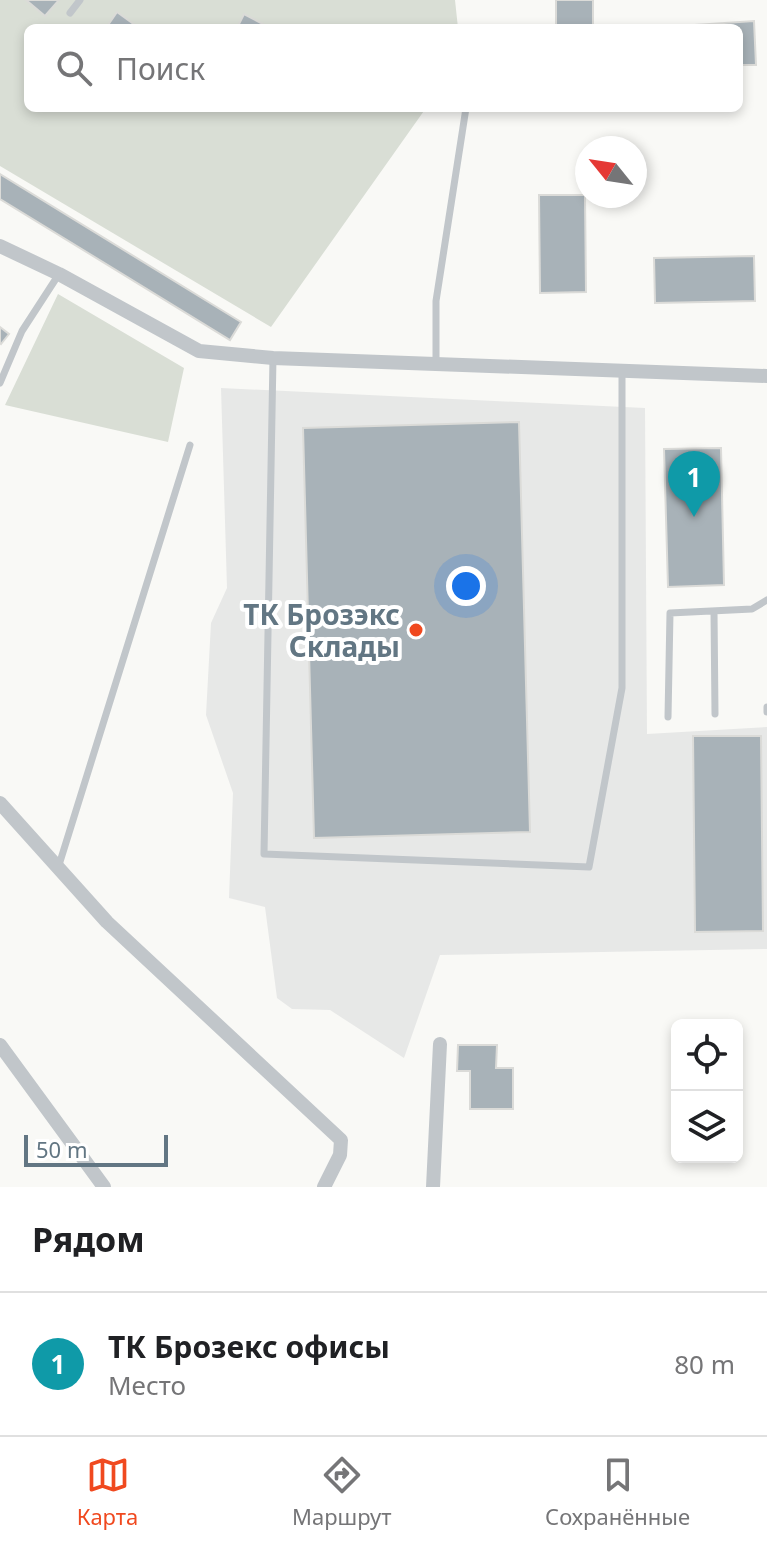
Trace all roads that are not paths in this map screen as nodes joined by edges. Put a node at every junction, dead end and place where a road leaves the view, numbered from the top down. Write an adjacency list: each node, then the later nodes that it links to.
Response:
1 (80, 0): 2 (lane)
2 (70, 13)
3 (465, 112): 7 (lane)
4 (0, 246): 5 (street)
5 (59, 274): 6 (street); 10 (lane)
6 (273, 358): 7 (street); 8 (lane)
7 (436, 364): 8 (street)
8 (622, 371): 9 (street)
9 (767, 376)
10 (1, 379)
11 (190, 445): 17 (lane)
12 (767, 600): 13 (lane)
13 (714, 611): 14 (lane); 15 (lane)
14 (715, 714)
15 (668, 717)
16 (0, 803): 17 (street)
17 (58, 867): 21 (street)
18 (440, 1044): 22 (street)
19 (0, 1045): 20 (street)
20 (104, 1187)
21 (324, 1187)
22 (433, 1187)

